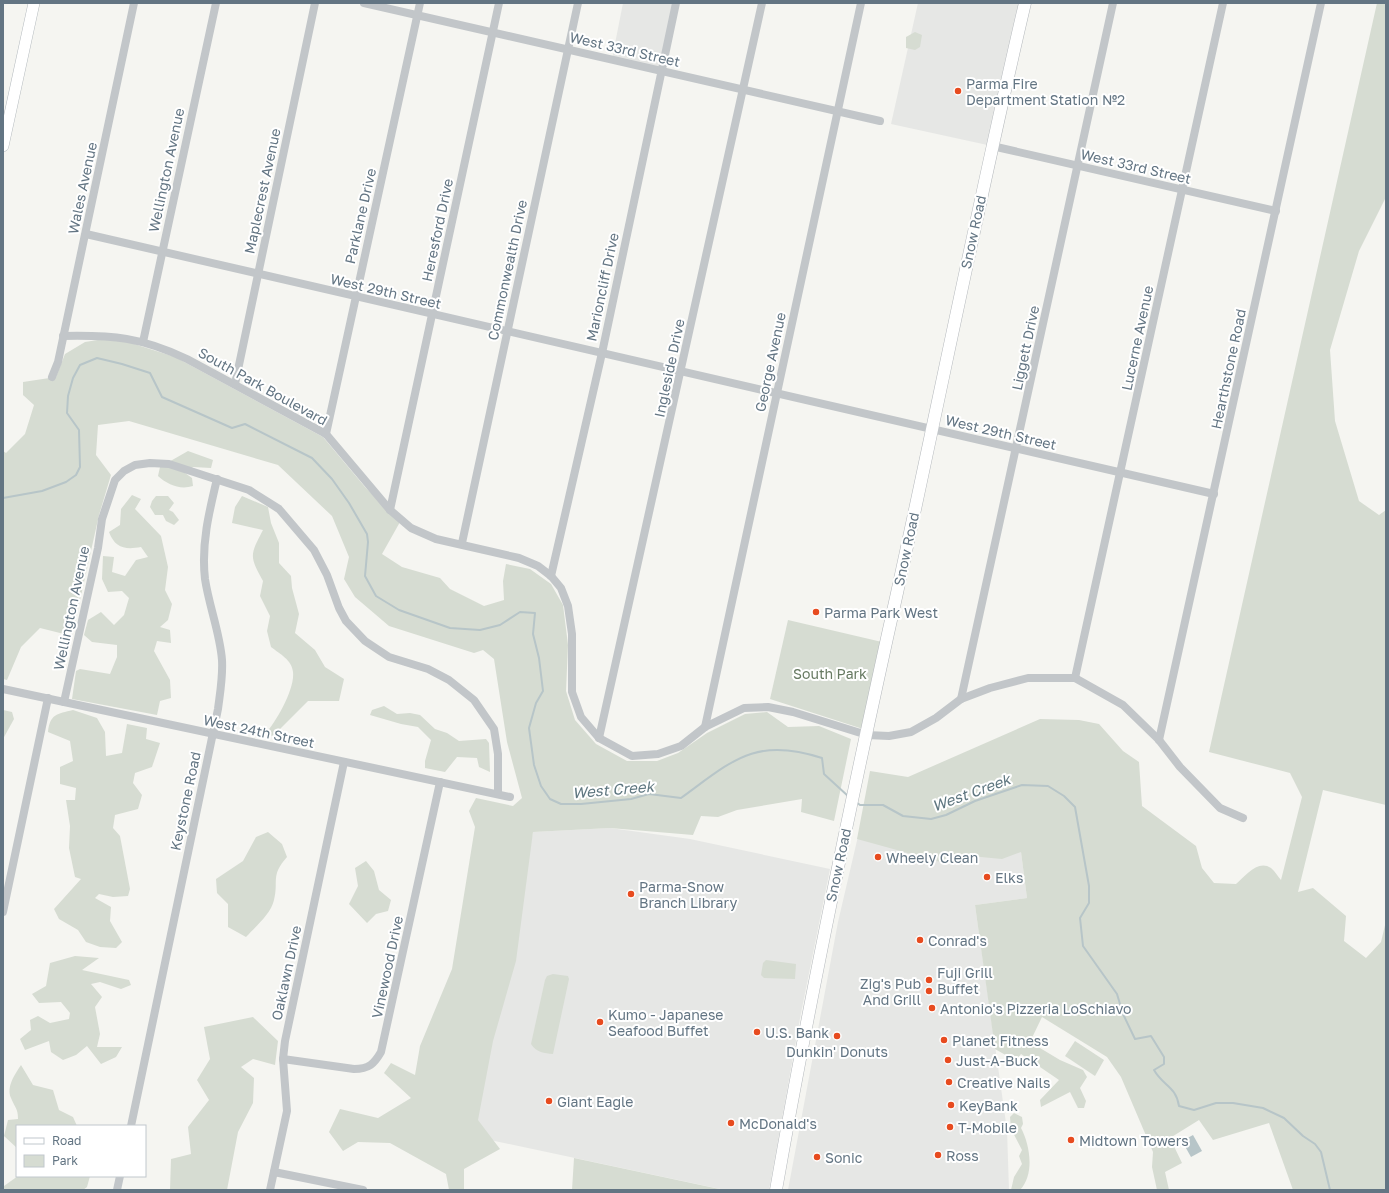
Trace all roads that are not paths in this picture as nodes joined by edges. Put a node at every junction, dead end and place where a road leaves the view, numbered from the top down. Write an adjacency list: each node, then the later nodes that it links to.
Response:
1 (34, 3): 23 (street)
2 (134, 3): 28 (street, Wales Avenue)
3 (216, 3): 29 (street, Wellington Avenue)
4 (315, 3): 30 (street, Maplecrest Avenue)
5 (364, 3): 16 (street, West 33rd Street)
6 (420, 3): 16 (street, Parklane Drive)
7 (499, 3): 17 (street, Heresford Drive)
8 (578, 3): 18 (street, Commonwealth Drive)
9 (676, 3): 19 (street, Marioncliff Drive)
10 (762, 3): 20 (street, Ingleside Drive)
11 (861, 3): 21 (street, George Avenue)
12 (1025, 3): 24 (main road, Snow Road)
13 (1113, 3): 25 (street, Liggett Drive)
14 (1222, 3): 26 (street, Lucerne Avenue)
15 (1321, 3): 27 (street, Hearthstone Road)
16 (418, 16): 17 (street, West 33rd Street); 31 (street, Parklane Drive)
17 (493, 31): 18 (street, West 33rd Street); 32 (street, Heresford Drive)
18 (568, 48): 19 (street, West 33rd Street); 33 (street, Commonwealth Drive)
19 (662, 70): 20 (street, West 33rd Street); 36 (street, Marioncliff Drive)
20 (743, 89): 21 (street, West 33rd Street); 37 (street, Ingleside Drive)
21 (837, 110): 22 (street, West 33rd Street); 40 (street, George Avenue)
22 (880, 121)
23 (3, 146)
24 (992, 146): 25 (street, West 33rd Street); 41 (main road, Snow Road)
25 (1077, 166): 26 (street, West 33rd Street); 43 (street, Liggett Drive)
26 (1183, 190): 27 (street, West 33rd Street); 44 (street, Lucerne Avenue)
27 (1276, 211): 46 (street, Hearthstone Road)
28 (86, 234): 29 (street, West 29th Street); 34 (street, Wales Avenue)
29 (162, 252): 30 (street, West 29th Street); 35 (street, Wellington Avenue)
30 (258, 274): 31 (street, West 29th Street); 39 (street, Maplecrest Avenue)
31 (355, 297): 32 (street, West 29th Street); 42 (street, Parklane Drive)
32 (432, 315): 33 (street, West 29th Street); 47 (street, Heresford Drive)
33 (507, 332): 36 (street, West 29th Street); 48 (street, Commonwealth Drive)
34 (63, 336): 35 (street, South Park Boulevard); 38 (street, Wales Avenue)
35 (143, 342): 39 (street, South Park Boulevard)
36 (602, 353): 37 (street, West 29th Street); 49 (street, Marioncliff Drive)
37 (682, 371): 40 (street, West 29th Street); 58 (street, Ingleside Drive)
38 (52, 376)
39 (235, 384): 42 (street, South Park Boulevard)
40 (780, 394): 41 (street, West 29th Street); 55 (street, George Avenue)
41 (931, 429): 43 (street, West 29th Street); 57 (main road, Snow Road)
42 (326, 434): 47 (street, South Park Boulevard)
43 (1017, 449): 44 (street, West 29th Street); 53 (street, Liggett Drive)
44 (1120, 472): 46 (street, West 29th Street); 50 (street, Lucerne Avenue)
45 (217, 479): 54 (street, Wellington Avenue); 56 (street, Keystone Road); 62 (street, Wellington Avenue)
46 (1214, 494): 59 (street, Hearthstone Road)
47 (390, 510): 48 (street, South Park Boulevard)
48 (462, 543): 49 (street, South Park Boulevard)
49 (551, 576): 58 (street, South Park Boulevard)
50 (1075, 678): 53 (street, South Park Boulevard); 59 (street, South Park Boulevard)
51 (3, 689): 52 (street, West 24th Street)
52 (48, 698): 54 (street, West 24th Street); 65 (street)
53 (961, 699): 57 (street, South Park Boulevard)
54 (64, 702): 56 (street, West 24th Street)
55 (705, 726): 57 (street, South Park Boulevard); 58 (street, South Park Boulevard)
56 (213, 734): 60 (street, West 24th Street); 67 (street, Keystone Road)
57 (867, 735): 73 (main road, Snow Road)
58 (599, 738)
59 (1159, 740): 64 (street, South Park Boulevard)
60 (344, 762): 61 (street, West 24th Street); 66 (street, Oaklawn Drive)
61 (440, 782): 62 (street, West 24th Street); 66 (street, Vinewood Drive)
62 (498, 794): 63 (street, West 24th Street)
63 (510, 797)
64 (1243, 818)
65 (3, 912)
66 (283, 1059): 68 (street, Oaklawn Drive)
67 (131, 1125)
68 (274, 1172): 71 (street, Oaklawn Drive); 72 (street)
69 (120, 1177): 70 (street)
70 (118, 1190)
71 (270, 1190)
72 (362, 1190)
73 (776, 1190)

